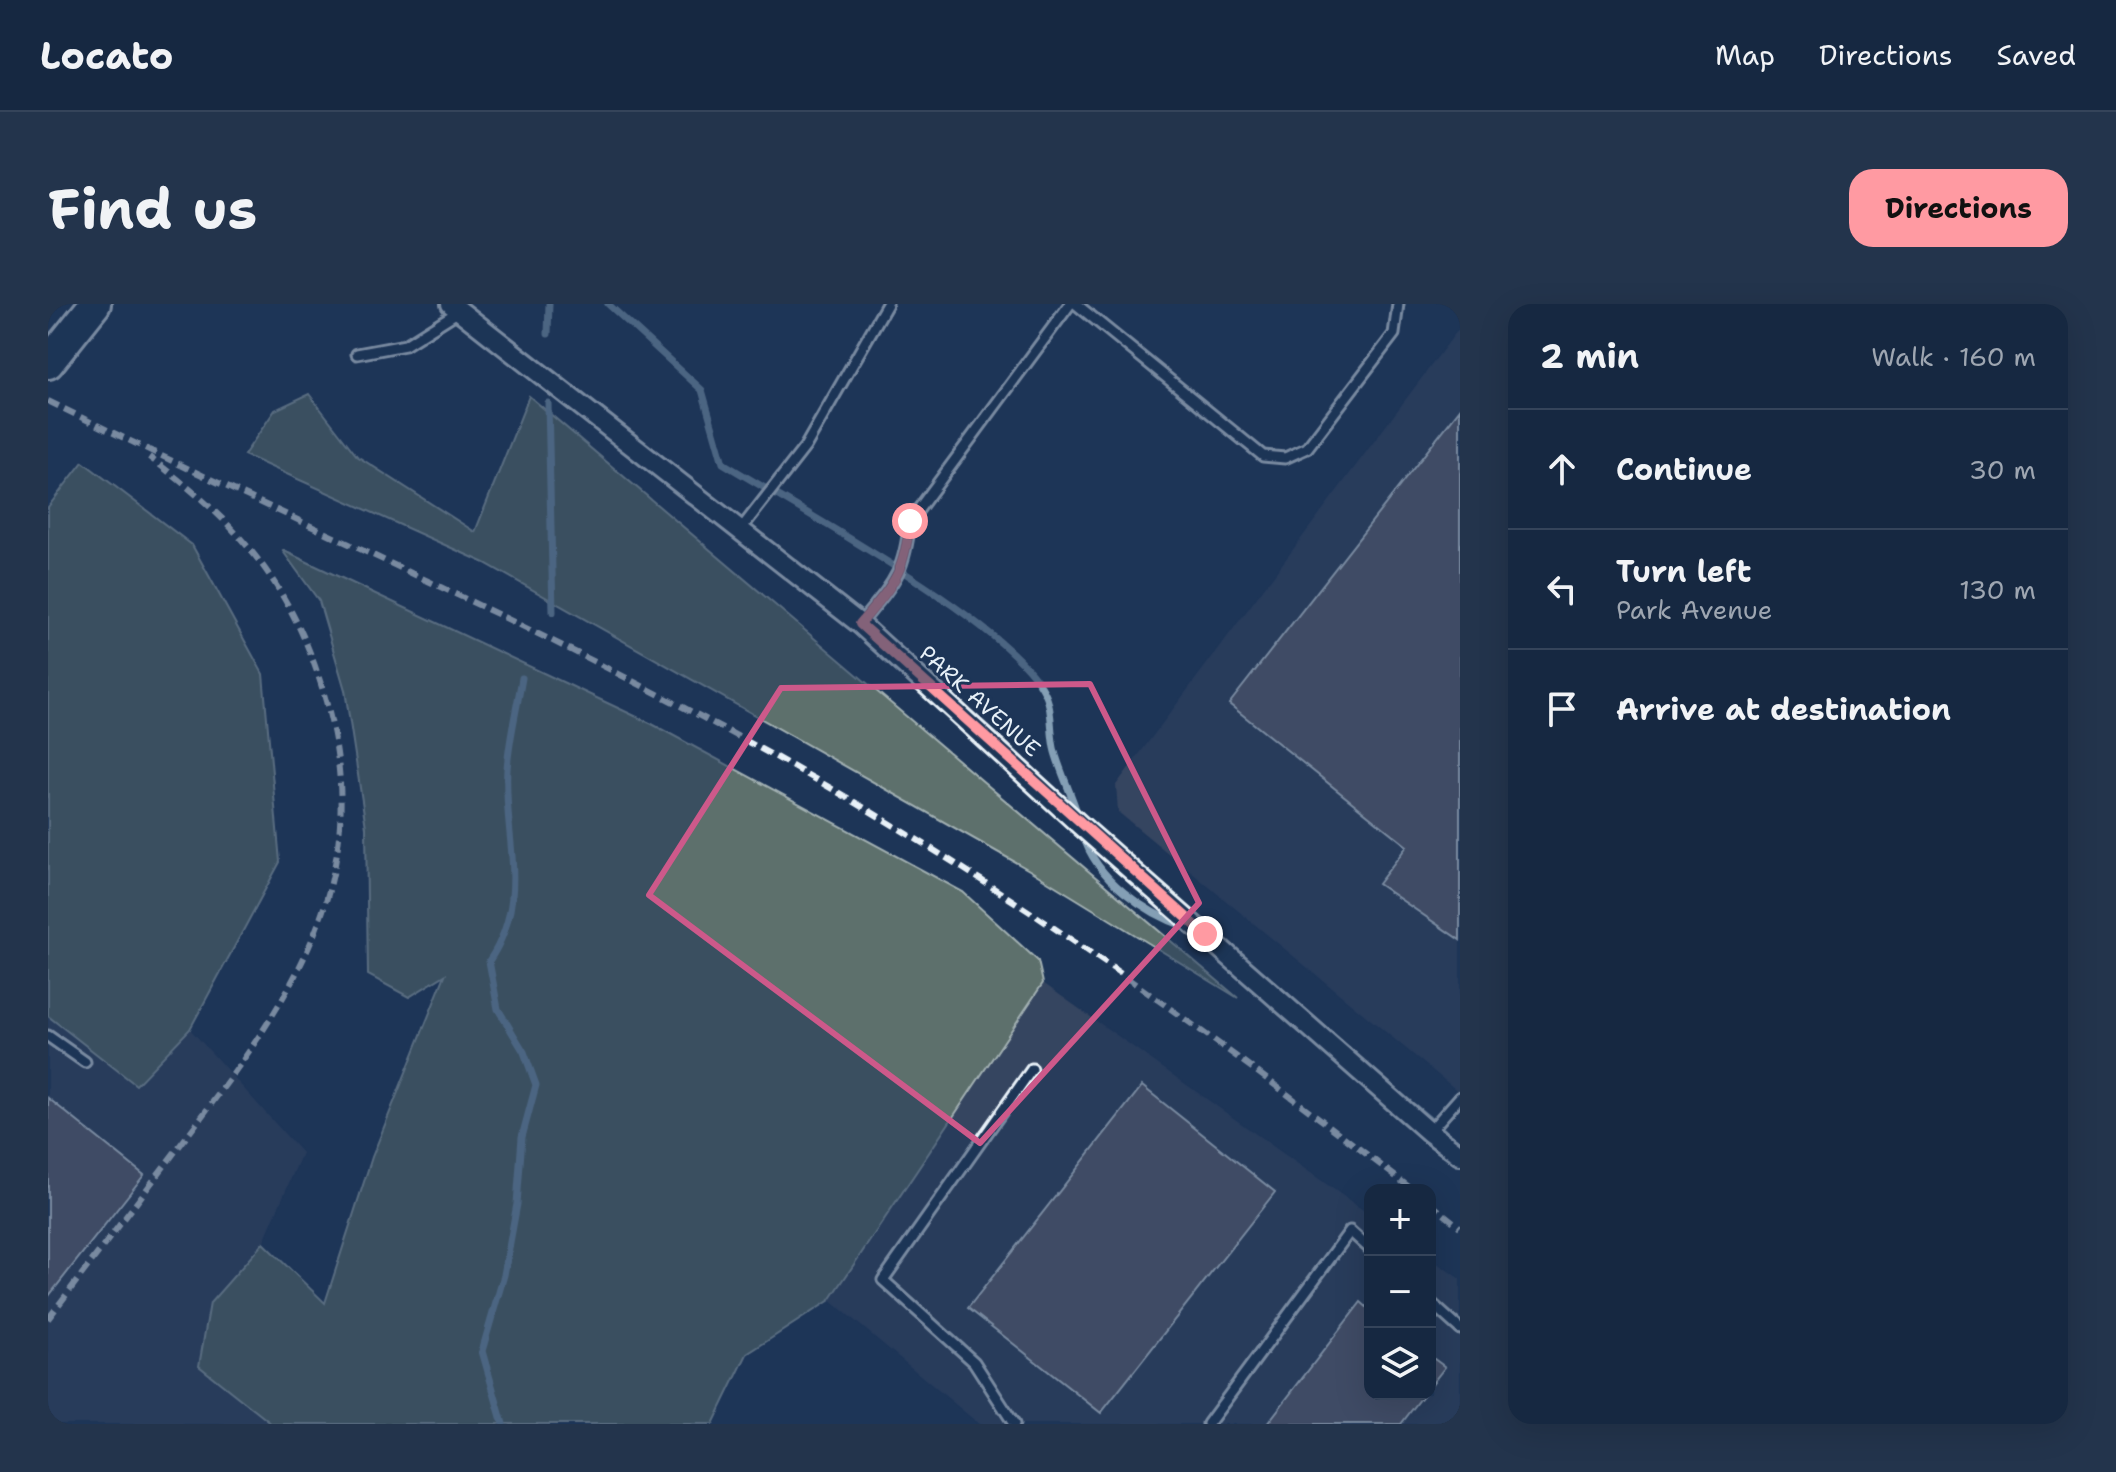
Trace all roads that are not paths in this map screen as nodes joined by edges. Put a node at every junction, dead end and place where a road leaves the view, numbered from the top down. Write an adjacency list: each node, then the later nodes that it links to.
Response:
1 (95, 304): 7 (main road)
2 (887, 304): 8 (lane)
3 (1073, 304): 4 (lane); 9 (lane)
4 (1398, 304)
5 (455, 307): 6 (lane); 8 (street, PARK AVENUE)
6 (357, 354)
7 (48, 363)
8 (741, 529): 9 (street, PARK AVENUE)
9 (860, 624): 14 (street, PARK AVENUE)
10 (48, 1036): 11 (lane)
11 (85, 1062)
12 (1032, 1069): 19 (lane)
13 (1460, 1097): 14 (lane)
14 (1429, 1132): 15 (street, PARK AVENUE)
15 (1460, 1155)
16 (1364, 1244): 20 (lane)
17 (1436, 1307): 18 (lane)
18 (1460, 1329)
19 (1014, 1424)
20 (1208, 1424)

